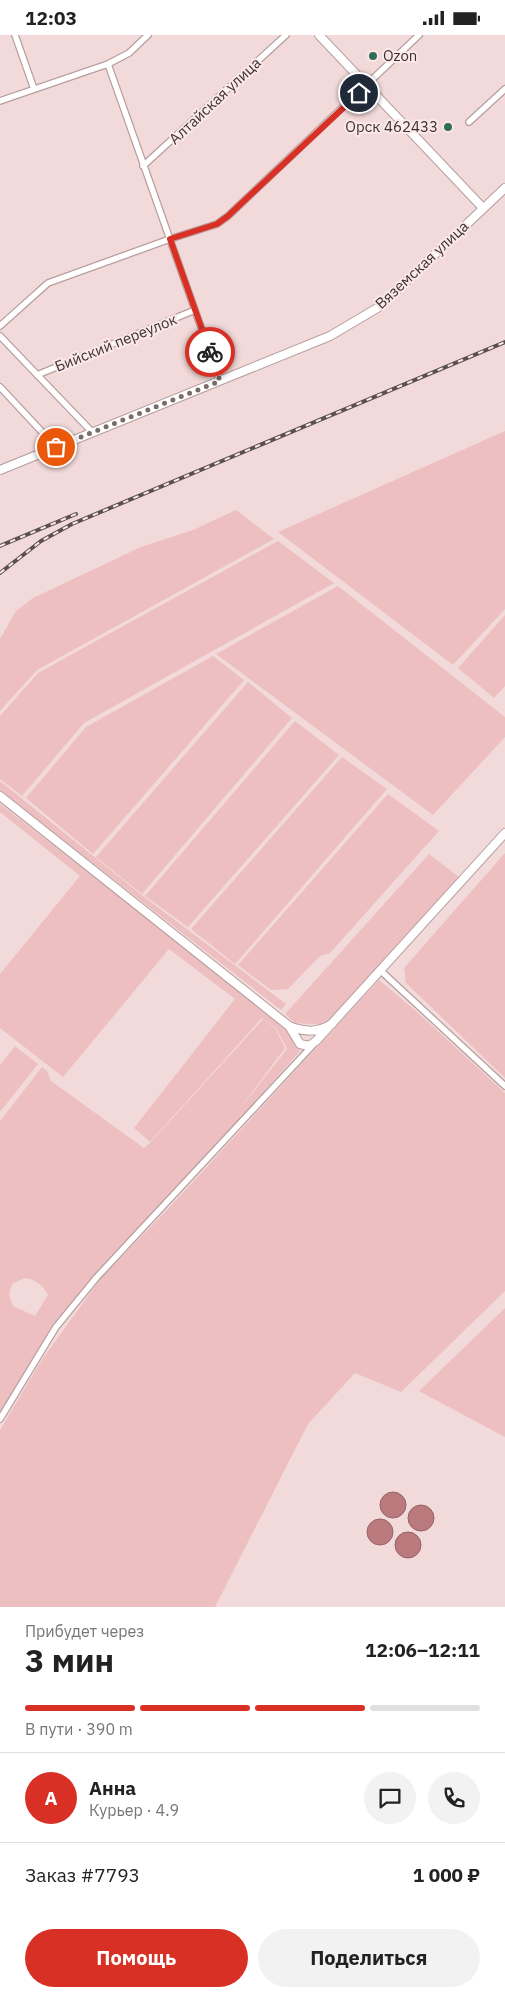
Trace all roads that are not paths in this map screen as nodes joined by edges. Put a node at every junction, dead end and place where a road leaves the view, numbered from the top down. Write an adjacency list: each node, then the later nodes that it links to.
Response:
1 (15, 35): 8 (street)
2 (148, 35): 6 (street)
3 (286, 35): 12 (street, Алтайская улица)
4 (318, 35): 7 (main road)
5 (419, 35): 7 (street)
6 (108, 64): 8 (street); 12 (street)
7 (367, 86): 14 (main road); 15 (street)
8 (34, 89): 10 (street)
9 (505, 89): 11 (street)
10 (0, 101)
11 (469, 122)
12 (143, 166): 15 (street)
13 (505, 188): 14 (main road, Вяземская улица)
14 (483, 208): 20 (main road, Вяземская улица)
15 (170, 239): 16 (street); 17 (street)
16 (195, 310): 19 (street, Бийский переулок); 20 (street)
17 (0, 326)
18 (0, 336): 19 (street)
19 (37, 375): 22 (street)
20 (220, 381): 22 (main road, Вяземская улица)
21 (0, 387): 23 (street)
22 (92, 432): 23 (main road, Вяземская улица)
23 (56, 447): 24 (main road, Вяземская улица)
24 (0, 470)
25 (0, 795): 29 (main road)
26 (505, 833): 27 (main road)
27 (381, 971): 28 (main road); 31 (street)
28 (332, 1024): 29 (main road); 30 (main road)
29 (289, 1026): 30 (main road)
30 (316, 1041): 32 (street)
31 (505, 1086)
32 (0, 1419)

